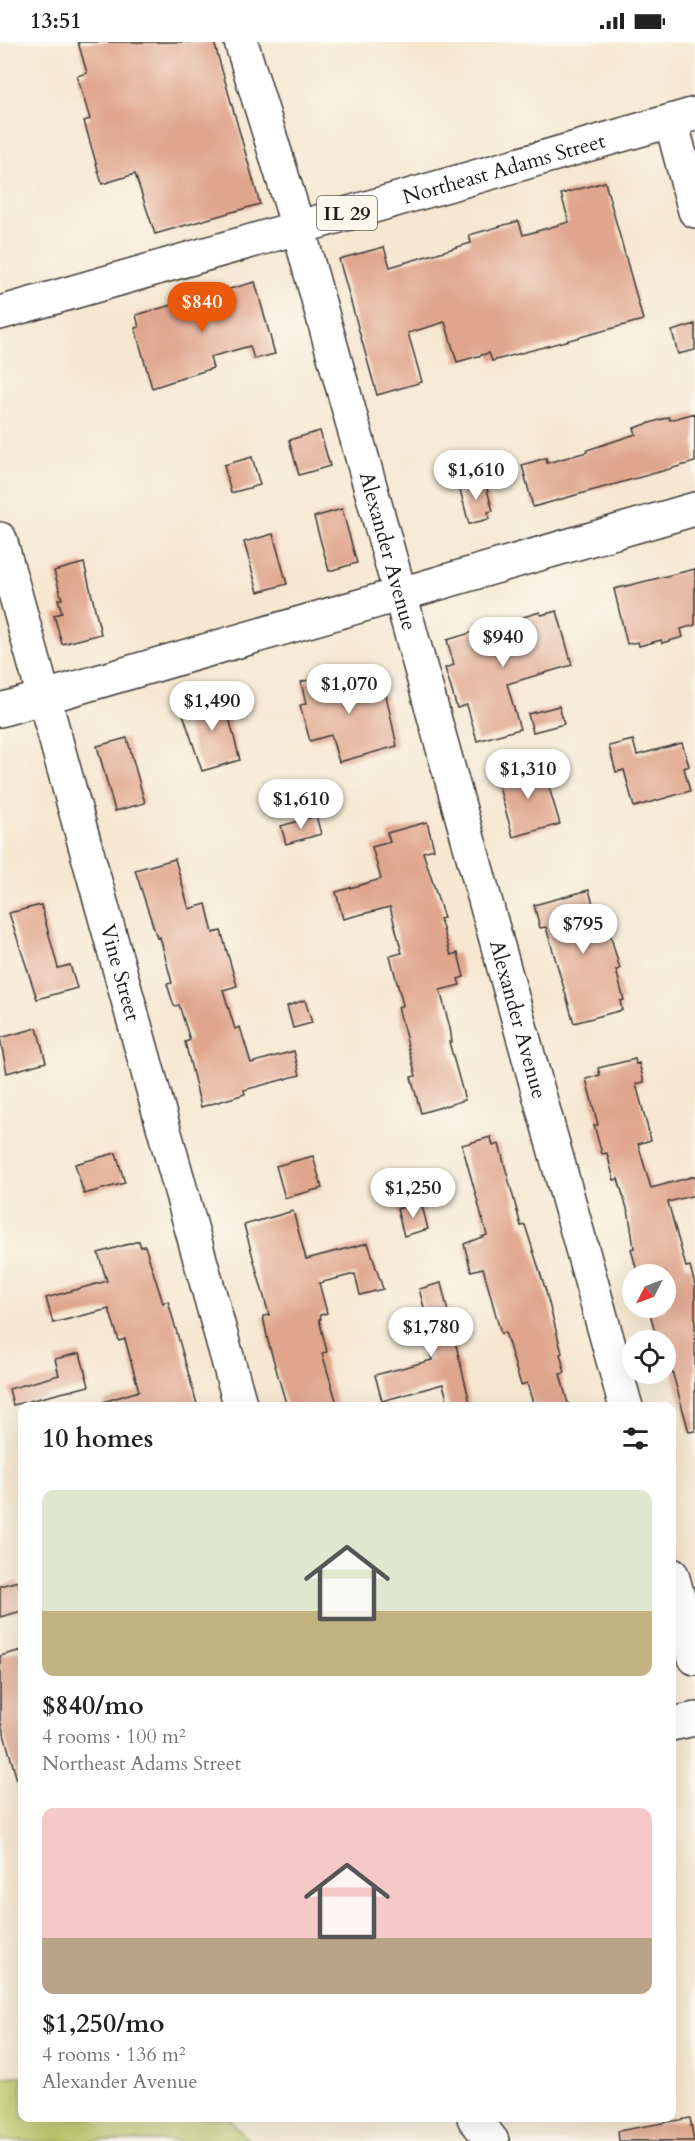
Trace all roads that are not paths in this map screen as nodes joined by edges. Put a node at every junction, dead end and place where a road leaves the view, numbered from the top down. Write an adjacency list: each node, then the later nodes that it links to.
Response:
1 (241, 42): 4 (street, Alexander Avenue)
2 (683, 117): 3 (street); 4 (street, Northeast Adams Street / IL 29)
3 (695, 211)
4 (298, 227): 5 (street, Northeast Adams Street / IL 29); 8 (street, Alexander Avenue)
5 (0, 313)
6 (695, 509): 8 (street)
7 (0, 539): 9 (street, Vine Street)
8 (401, 596): 9 (street); 12 (street, Alexander Avenue)
9 (45, 698): 10 (street); 11 (street, Vine Street)
10 (0, 710)
11 (240, 1402)
12 (625, 1402)
13 (676, 1589): 14 (street)
14 (695, 1658)
15 (695, 1719): 16 (street)
16 (676, 1723)
17 (477, 2122): 18 (street)
18 (492, 2141)

